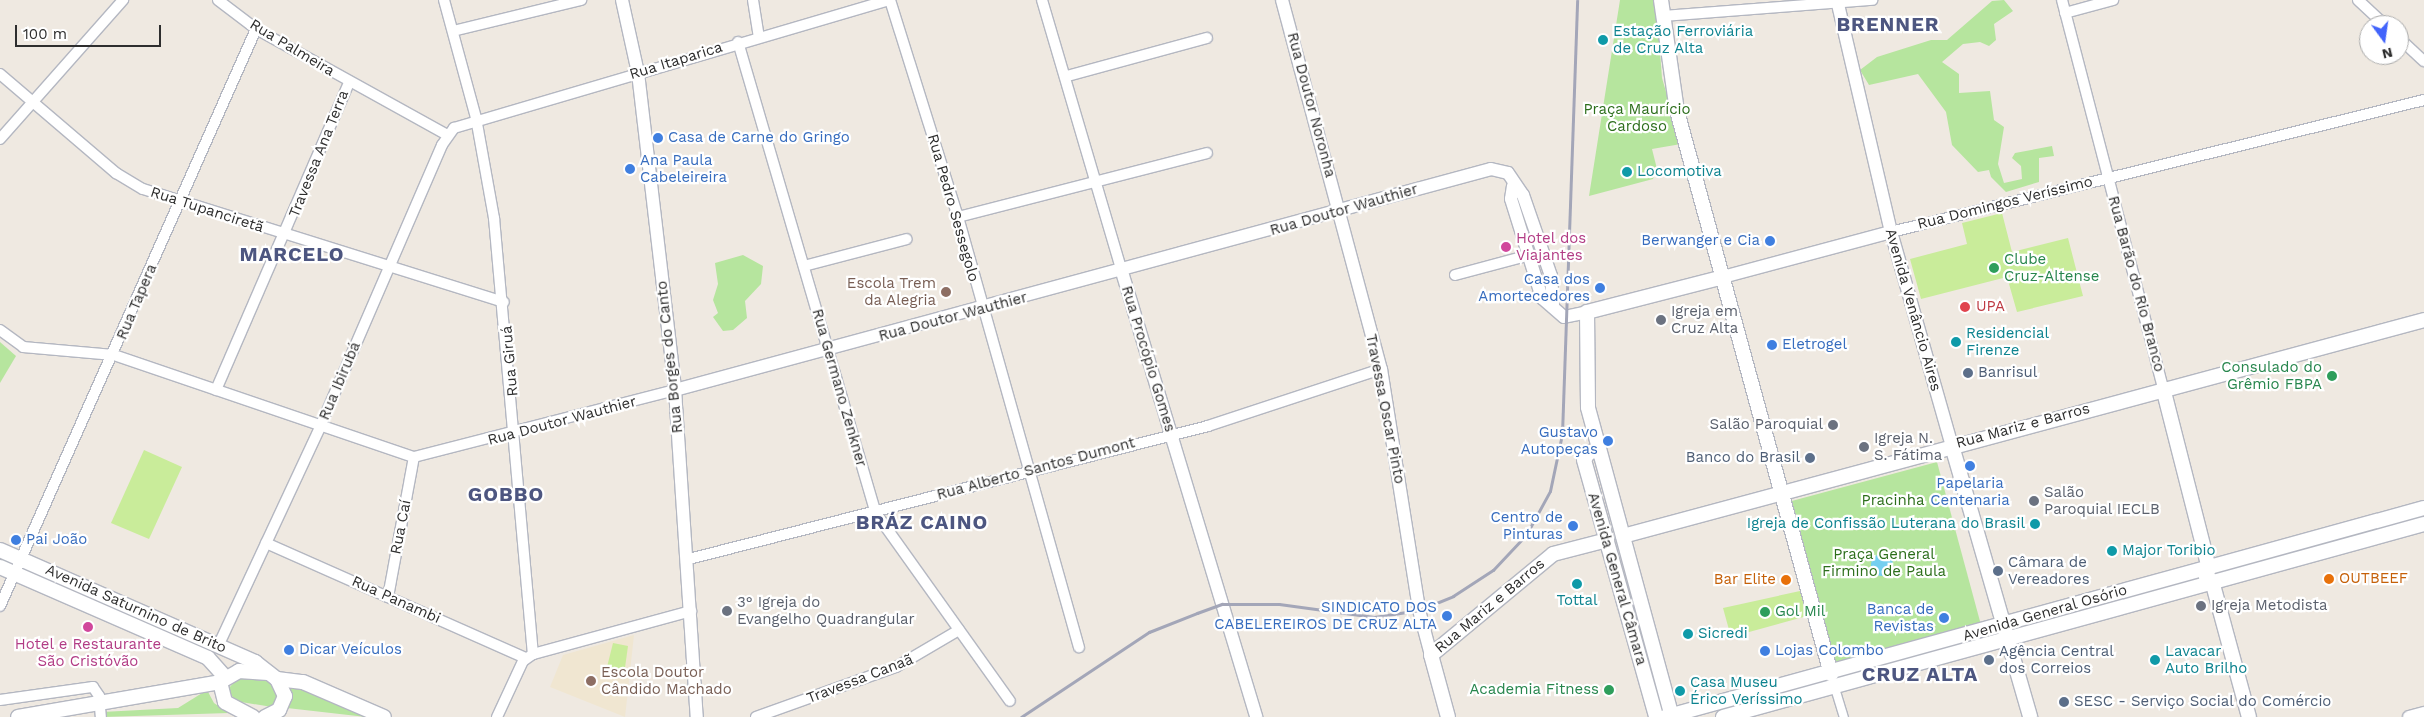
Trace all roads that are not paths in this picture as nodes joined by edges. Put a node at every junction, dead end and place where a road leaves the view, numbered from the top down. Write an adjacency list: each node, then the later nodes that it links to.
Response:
1 (123, 0): 31 (street)
2 (218, 0): 19 (street, Rua Palmeira)
3 (444, 0): 20 (street, Rua Giruá)
4 (580, 0): 20 (street)
5 (622, 0): 26 (street, Rua Borges do Canto)
6 (752, 0): 21 (street)
7 (890, 0): 21 (street, Rua Itaparica); 42 (street, Rua Pedro Sessegolo)
8 (1042, 0): 28 (street, Rua Procópio Gomes)
9 (1282, 0): 41 (street, Rua Doutor Noronha)
10 (1661, 0): 18 (main road)
11 (1872, 0): 15 (street)
12 (2062, 0): 16 (street, Rua Barão do Rio Branco)
13 (2113, 0): 16 (street)
14 (2358, 0): 17 (street)
15 (1837, 1): 18 (street); 43 (street, Avenida Venâncio Aires)
16 (2065, 13): 37 (street, Rua Barão do Rio Branco)
17 (2374, 15)
18 (1663, 16): 51 (main road)
19 (256, 29): 29 (street, Rua Palmeira); 40 (street, Rua Tapera)
20 (453, 31): 32 (street, Rua Giruá)
21 (759, 36): 23 (street, Rua Itaparica)
22 (1207, 38): 28 (street)
23 (738, 42): 26 (street, Rua Itaparica); 47 (street, Rua Germano Zenkner)
24 (2409, 47): 25 (street)
25 (2424, 61)
26 (638, 72): 32 (street, Rua Itaparica); 63 (street, Rua Borges do Canto)
27 (0, 74): 31 (street, Rua Tupanciretã)
28 (1067, 76): 38 (street, Rua Procópio Gomes)
29 (349, 82): 34 (street, Rua Palmeira); 44 (street, Travessa Ana Terra)
30 (2424, 100): 37 (street, Rua Domingos Veríssimo)
31 (32, 102): 35 (street); 40 (street, Rua Tupanciretã)
32 (476, 118): 33 (street, Rua Itaparica); 52 (street, Rua Giruá)
33 (464, 122): 34 (street, Rua Ibirubá)
34 (447, 135): 48 (street, Rua Ibirubá)
35 (0, 140)
36 (1207, 153): 38 (street)
37 (2108, 176): 43 (street, Rua Domingos Veríssimo); 61 (street, Rua Barão do Rio Branco)
38 (1096, 181): 42 (street); 49 (street, Rua Procópio Gomes)
39 (1513, 186): 41 (street, Rua Doutor Wauthier); 46 (street); 53 (street)
40 (181, 201): 44 (street, Rua Tupanciretã); 59 (street, Rua Tapera)
41 (1340, 210): 49 (street, Rua Doutor Wauthier); 60 (street, Travessa Oscar Pinto)
42 (958, 217): 54 (street, Rua Pedro Sessegolo)
43 (1891, 232): 51 (street, Rua Domingos Veríssimo); 67 (street, Avenida Venâncio Aires)
44 (286, 236): 48 (street, Rua Tupanciretã); 62 (street, Travessa Ana Terra)
45 (907, 239): 47 (street)
46 (1526, 256): 50 (street); 53 (street)
47 (804, 266): 58 (street, Rua Germano Zenkner)
48 (388, 267): 52 (street, Rua Tupanciretã); 64 (street, Rua Ibirubá)
49 (1122, 272): 54 (street, Rua Doutor Wauthier); 66 (street, Rua Procópio Gomes)
50 (1455, 275)
51 (1723, 277): 55 (main road, Rua Domingos Veríssimo); 71 (main road)
52 (504, 302): 65 (street, Rua Giruá)
53 (1553, 307): 55 (street)
54 (982, 309): 58 (street, Rua Doutor Wauthier); 70 (street, Rua Pedro Sessegolo)
55 (1587, 312): 68 (main road, Avenida General Câmara)
56 (2424, 320): 61 (main road, Rua Mariz e Barros)
57 (0, 330): 59 (street)
58 (830, 351): 63 (street, Rua Doutor Wauthier); 73 (street, Rua Germano Zenkner)
59 (114, 355): 62 (street); 79 (street, Rua Tapera)
60 (1381, 369): 66 (street, Rua Alberto Santos Dumont); 91 (street, Travessa Oscar Pinto)
61 (2163, 388): 67 (main road, Rua Mariz e Barros); 83 (main road, Rua Barão do Rio Branco)
62 (216, 390): 64 (street)
63 (676, 390): 65 (street, Rua Doutor Wauthier); 80 (street, Rua Borges do Canto)
64 (320, 427): 69 (street); 77 (street, Rua Ibirubá)
65 (517, 433): 69 (street, Rua Doutor Wauthier); 92 (street, Rua Giruá)
66 (1171, 433): 70 (street, Rua Alberto Santos Dumont); 109 (street, Rua Procópio Gomes)
67 (1952, 446): 71 (main road, Rua Mariz e Barros); 87 (main road, Avenida Venâncio Aires)
68 (1598, 451): 75 (main road, Avenida General Câmara); 76 (main road, Avenida General Câmara)
69 (414, 457): 84 (street, Rua Caí)
70 (1026, 470): 73 (street, Rua Alberto Santos Dumont); 90 (street, Rua Pedro Sessegolo)
71 (1780, 490): 75 (main road, Rua Mariz e Barros); 94 (main road)
72 (2424, 508): 83 (main road, Avenida General Osório)
73 (875, 512): 80 (street, Rua Alberto Santos Dumont); 88 (street, Rua Germano Zenkner)
74 (2424, 524): 83 (main road, Avenida General Osório)
75 (1623, 536): 76 (main road, Rua Mariz e Barros); 101 (main road, Avenida General Câmara)
76 (1608, 540): 91 (main road, Rua Mariz e Barros); 111 (main road, Avenida General Câmara)
77 (266, 543): 84 (street, Rua Panambi); 89 (street, Rua Ibirubá)
78 (0, 550): 79 (main road, Avenida Saturnino de Brito)
79 (21, 559): 82 (street, Rua Tapera); 89 (main road, Avenida Saturnino de Brito)
80 (689, 559): 86 (street, Rua Borges do Canto)
81 (0, 567): 82 (main road, Avenida Saturnino de Brito)
82 (14, 573): 85 (street, Rua Tapera); 95 (main road, Avenida Saturnino de Brito)
83 (2211, 574): 87 (main road, Avenida General Osório); 114 (main road, Rua Barão do Rio Branco)
84 (388, 597): 92 (street, Rua Panambi)
85 (0, 606)
86 (692, 612): 92 (street); 107 (street, Rua Borges do Canto)
87 (2002, 629): 94 (main road, Avenida General Osório); 99 (main road, Avenida Venâncio Aires)
88 (960, 630): 97 (street, Rua Germano Zenkner); 108 (street, Travessa Canaã)
89 (219, 644): 93 (main road, Avenida Saturnino de Brito)
90 (1079, 647)
91 (1431, 655): 110 (main road)
92 (530, 656): 106 (street)
93 (274, 677): 95 (main road); 104 (main road); 105 (main road, Avenida Saturnino de Brito)
94 (1832, 678): 101 (main road, Avenida General Osório); 112 (main road, Avenida General Osório); 113 (street)
95 (222, 679): 98 (main road); 103 (main road, Avenida Saturnino de Brito)
96 (0, 700): 98 (street)
97 (1010, 701)
98 (100, 710): 102 (main road)
99 (2024, 713)
100 (2424, 713): 115 (street)
101 (1670, 716)
102 (18, 717)
103 (253, 717)
104 (265, 717)
105 (384, 717)
106 (497, 717)
107 (697, 717)
108 (756, 717)
109 (1256, 717)
110 (1448, 717)
111 (1656, 717)
112 (1723, 717)
113 (1844, 717)
114 (2249, 717)
115 (2409, 717)

